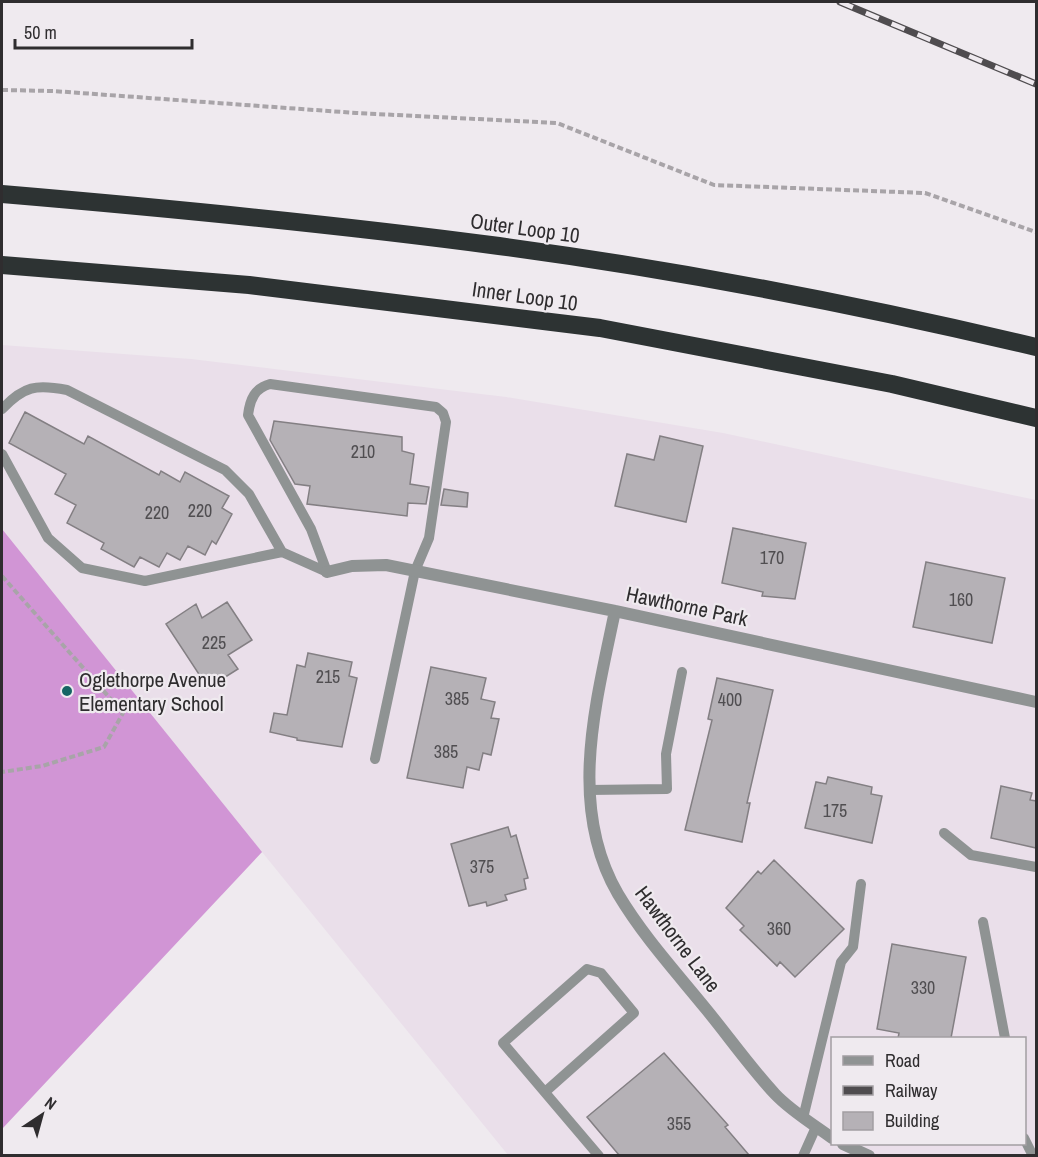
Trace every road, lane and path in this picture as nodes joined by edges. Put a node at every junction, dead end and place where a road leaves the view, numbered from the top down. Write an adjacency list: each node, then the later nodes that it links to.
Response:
1 (2, 90): 3 (path)
2 (2, 194): 5 (highway, Outer Loop 10)
3 (1036, 232)
4 (2, 265): 7 (highway, Inner Loop 10)
5 (1036, 347)
6 (2, 410): 9 (lane)
7 (1036, 418)
8 (2, 454): 9 (lane)
9 (282, 552): 11 (lane)
10 (415, 571): 11 (street, Hawthorne Park); 11 (lane); 13 (street, Hawthorne Park); 16 (lane)
11 (327, 572)
12 (2, 576): 17 (path)
13 (615, 611): 15 (street, Hawthorne Park); 18 (street, Hawthorne Lane)
14 (682, 672): 18 (lane)
15 (1036, 702)
16 (375, 759)
17 (2, 772)
18 (589, 790): 25 (street, Hawthorne Lane)
19 (944, 833): 20 (lane)
20 (1036, 867)
21 (861, 884): 25 (lane)
22 (983, 922): 23 (lane)
23 (1005, 1037)
24 (545, 1092): 24 (lane); 29 (lane)
25 (803, 1118): 26 (street, Hawthorne Lane)
26 (816, 1126): 27 (street, Hawthorne Lane); 30 (lane)
27 (831, 1137)
28 (847, 1145): 31 (street)
29 (599, 1155)
30 (803, 1155)
31 (869, 1155)

